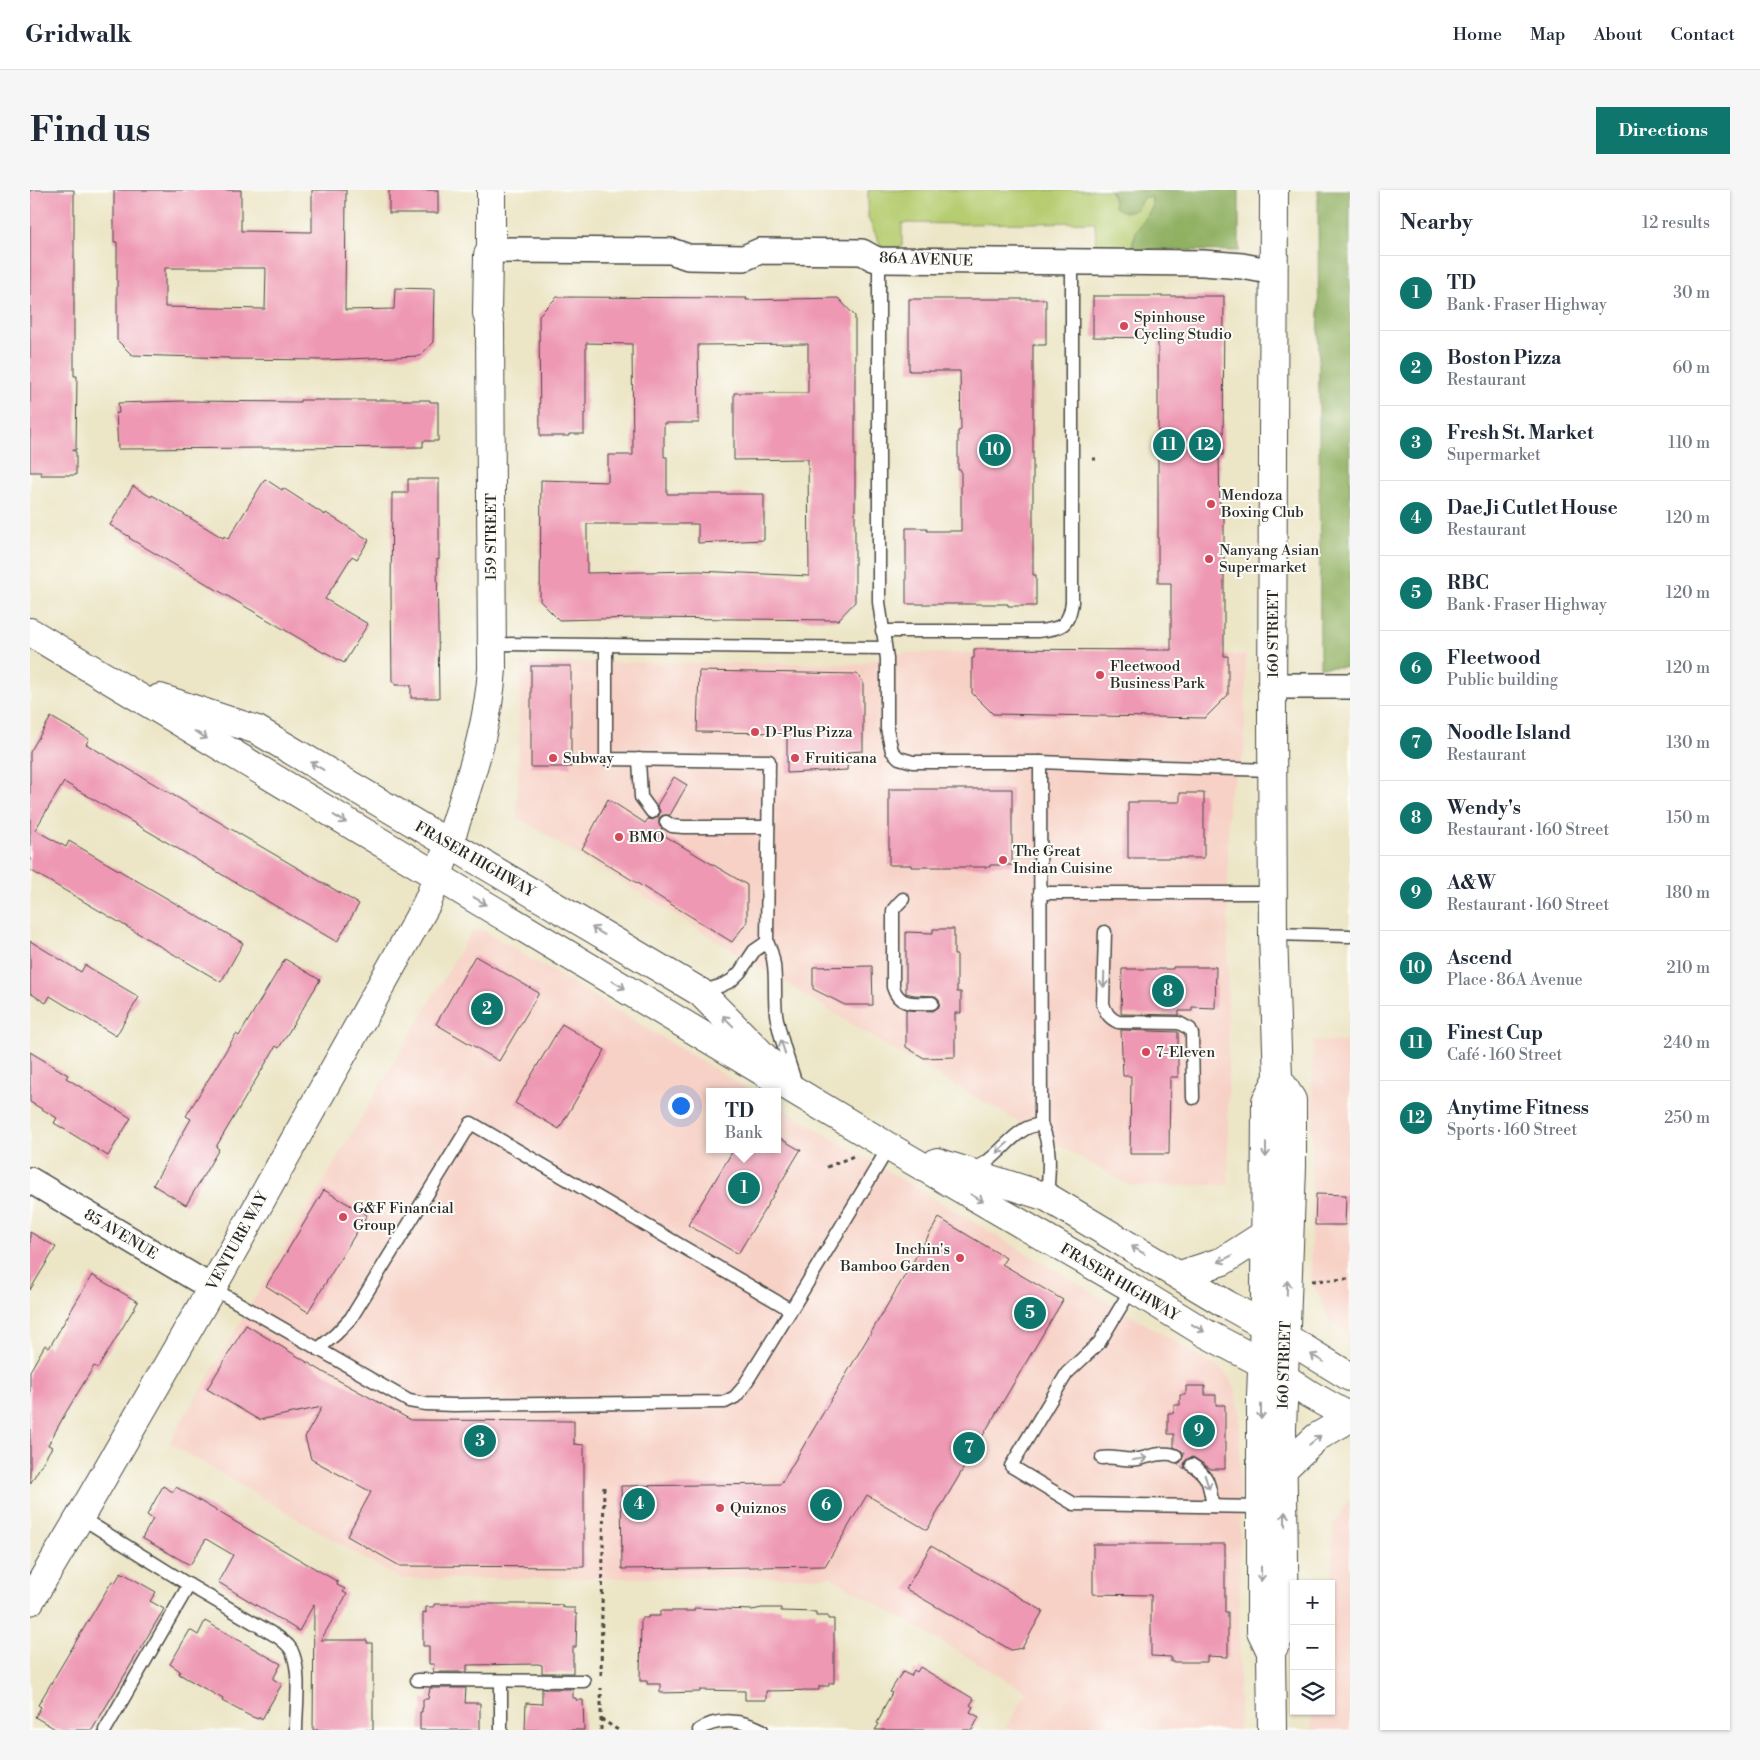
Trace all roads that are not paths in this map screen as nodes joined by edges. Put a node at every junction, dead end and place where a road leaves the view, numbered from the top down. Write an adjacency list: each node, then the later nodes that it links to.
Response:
1 (491, 190): 3 (main road, 159 STREET)
2 (1274, 190): 6 (main road, 160 STREET)
3 (491, 250): 4 (street, 86A AVENUE); 9 (main road, 159 STREET)
4 (879, 260): 5 (street, 86A AVENUE); 7 (lane)
5 (1072, 261): 6 (street, 86A AVENUE); 7 (lane)
6 (1274, 272): 13 (main road, 160 STREET)
7 (882, 631): 11 (lane)
8 (30, 632): 12 (main road, FRASER HIGHWAY)
9 (492, 644): 10 (lane); 21 (main road, 159 STREET)
10 (606, 645): 11 (lane); 15 (lane)
11 (885, 648): 16 (lane)
12 (114, 683): 21 (main road, FRASER HIGHWAY, one-way to 12); 22 (main road, FRASER HIGHWAY, one-way to 22)
13 (1272, 686): 14 (street); 17 (main road, 160 STREET)
14 (1350, 686)
15 (639, 759): 18 (lane); 20 (lane)
16 (1040, 762): 17 (lane); 24 (lane)
17 (1273, 770): 23 (main road, 160 STREET)
18 (652, 812)
19 (666, 822): 20 (lane)
20 (768, 827): 29 (lane)
21 (449, 844): 22 (main road, 159 STREET); 30 (main road, FRASER HIGHWAY, one-way to 21)
22 (438, 877): 33 (main road, FRASER HIGHWAY, one-way to 33); 42 (main road, VENTURE WAY)
23 (1273, 892): 24 (lane); 27 (main road, 160 STREET)
24 (1040, 893): 35 (lane)
25 (903, 899): 31 (lane)
26 (1105, 932): 34 (lane, one-way to 34)
27 (1273, 934): 28 (lane); 32 (main road, 160 STREET)
28 (1350, 936)
29 (768, 942): 30 (lane); 33 (lane, one-way to 29)
30 (700, 992): 33 (main road, FRASER HIGHWAY, one-way to 30)
31 (932, 1003)
32 (1278, 1078): 40 (main road, 160 STREET, one-way to 40); 45 (main road, 160 STREET, one-way to 32)
33 (799, 1093): 36 (main road, FRASER HIGHWAY)
34 (1193, 1098)
35 (1041, 1124): 37 (lane, one-way to 37); 39 (lane)
36 (889, 1147): 37 (main road, FRASER HIGHWAY); 43 (main road, FRASER HIGHWAY, one-way to 43); 44 (lane)
37 (964, 1170): 39 (main road, FRASER HIGHWAY)
38 (30, 1180): 42 (street, 85 AVENUE)
39 (1048, 1197): 41 (main road, FRASER HIGHWAY, one-way to 39)
40 (1265, 1234): 41 (main road, one-way to 41); 45 (main road, 160 STREET)
41 (1180, 1275): 45 (main road, FRASER HIGHWAY)
42 (212, 1288): 46 (lane); 56 (main road, VENTURE WAY)
43 (1132, 1288): 47 (main road, FRASER HIGHWAY, one-way to 47); 54 (lane)
44 (791, 1310): 46 (lane); 46 (lane)
45 (1275, 1331): 47 (main road, 160 STREET); 48 (main road, FRASER HIGHWAY, one-way to 45)
46 (318, 1349)
47 (1273, 1370): 49 (main road, FRASER HIGHWAY); 53 (main road, 160 STREET); 55 (main road, 160 STREET, one-way to 55)
48 (1350, 1377)
49 (1350, 1418): 53 (main road, one-way to 49)
50 (1176, 1456): 51 (lane, one-way to 50)
51 (1102, 1458)
52 (1192, 1465): 54 (lane, one-way to 54)
53 (1284, 1468): 59 (main road, 160 STREET, one-way to 53)
54 (1212, 1506): 55 (lane)
55 (1260, 1507): 59 (main road, 160 STREET, one-way to 59)
56 (80, 1517): 57 (lane); 58 (main road, VENTURE WAY)
57 (189, 1585): 63 (lane); 64 (lane)
58 (30, 1601)
59 (1271, 1652): 68 (main road, 160 STREET)
60 (417, 1680): 61 (lane)
61 (501, 1681): 62 (lane); 65 (lane)
62 (584, 1681)
63 (105, 1730)
64 (296, 1730)
65 (501, 1730)
66 (699, 1730): 67 (lane)
67 (762, 1730)
68 (1272, 1730)

